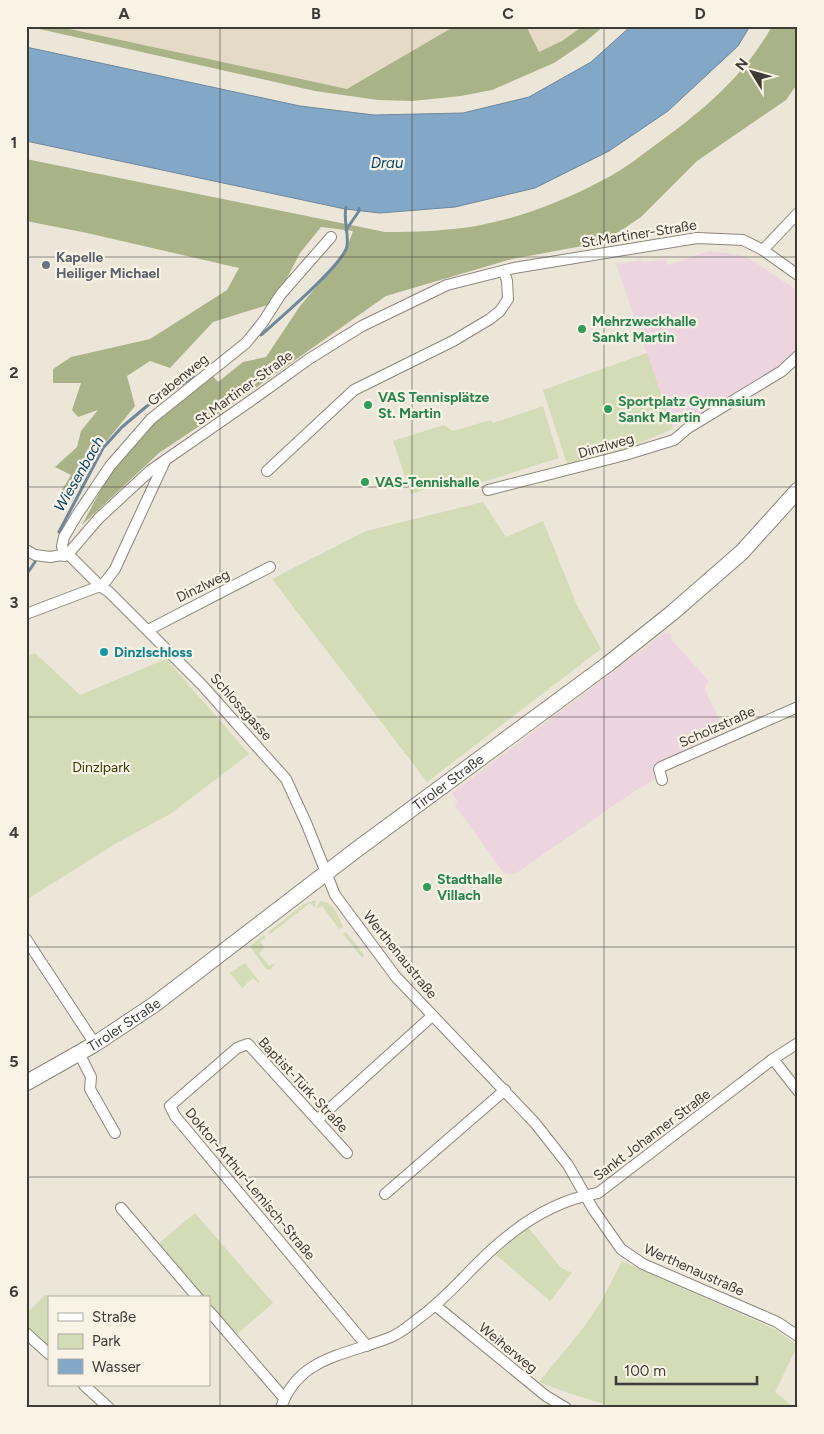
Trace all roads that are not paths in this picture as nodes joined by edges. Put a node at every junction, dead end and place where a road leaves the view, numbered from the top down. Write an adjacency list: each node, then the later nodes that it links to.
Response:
1 (796, 217): 3 (street)
2 (330, 237): 12 (street, Grabenweg)
3 (763, 250): 4 (street, St.Martiner-Straße); 5 (street, St.Martiner-Straße)
4 (504, 270): 7 (street, St.Martiner-Straße); 8 (street)
5 (798, 275)
6 (798, 356): 9 (street, Dinzlweg)
7 (166, 460): 12 (street, St.Martiner-Straße); 14 (street)
8 (267, 471)
9 (488, 490)
10 (798, 490): 19 (main road, Tiroler Straße)
11 (26, 550): 12 (street)
12 (66, 555): 14 (street, Schlossgasse)
13 (270, 567): 16 (street, Dinzlweg)
14 (100, 586): 15 (street); 16 (street, Schlossgasse)
15 (26, 614)
16 (148, 630): 19 (street, Schlossgasse)
17 (798, 707): 18 (street, Scholzstraße)
18 (662, 780)
19 (326, 873): 21 (street, Werthenaustraße); 23 (main road, Tiroler Straße)
20 (26, 939): 23 (street)
21 (432, 1016): 28 (street, Werthenaustraße); 30 (street)
22 (798, 1043): 26 (street, Sankt Johanner Straße)
23 (95, 1044): 25 (main road, Tiroler Straße)
24 (236, 1048): 30 (street, Baptist-Türk-Straße); 41 (street, Doktor-Arthur-Lemisch-Straße)
25 (79, 1053): 27 (main road, Tiroler Straße); 31 (street, Tiroler Straße)
26 (773, 1059): 29 (street); 34 (street, Sankt Johanner Straße)
27 (26, 1083)
28 (505, 1090): 33 (street); 34 (street, Werthenaustraße)
29 (798, 1091)
30 (317, 1120): 32 (street, Baptist-Türk-Straße)
31 (115, 1133)
32 (347, 1153)
33 (385, 1194)
34 (584, 1195): 37 (street, Sankt Johanner Straße); 40 (street, Werthenaustraße)
35 (121, 1208): 36 (street)
36 (196, 1296)
37 (436, 1306): 41 (street, Sankt Johanner Straße); 46 (street, Weiherweg)
38 (210, 1312): 44 (street)
39 (26, 1333): 42 (street)
40 (798, 1336)
41 (367, 1346): 44 (street, Sankt Johanner Straße)
42 (48, 1353)
43 (85, 1386): 45 (street)
44 (282, 1403)
45 (109, 1408)
46 (566, 1408)

